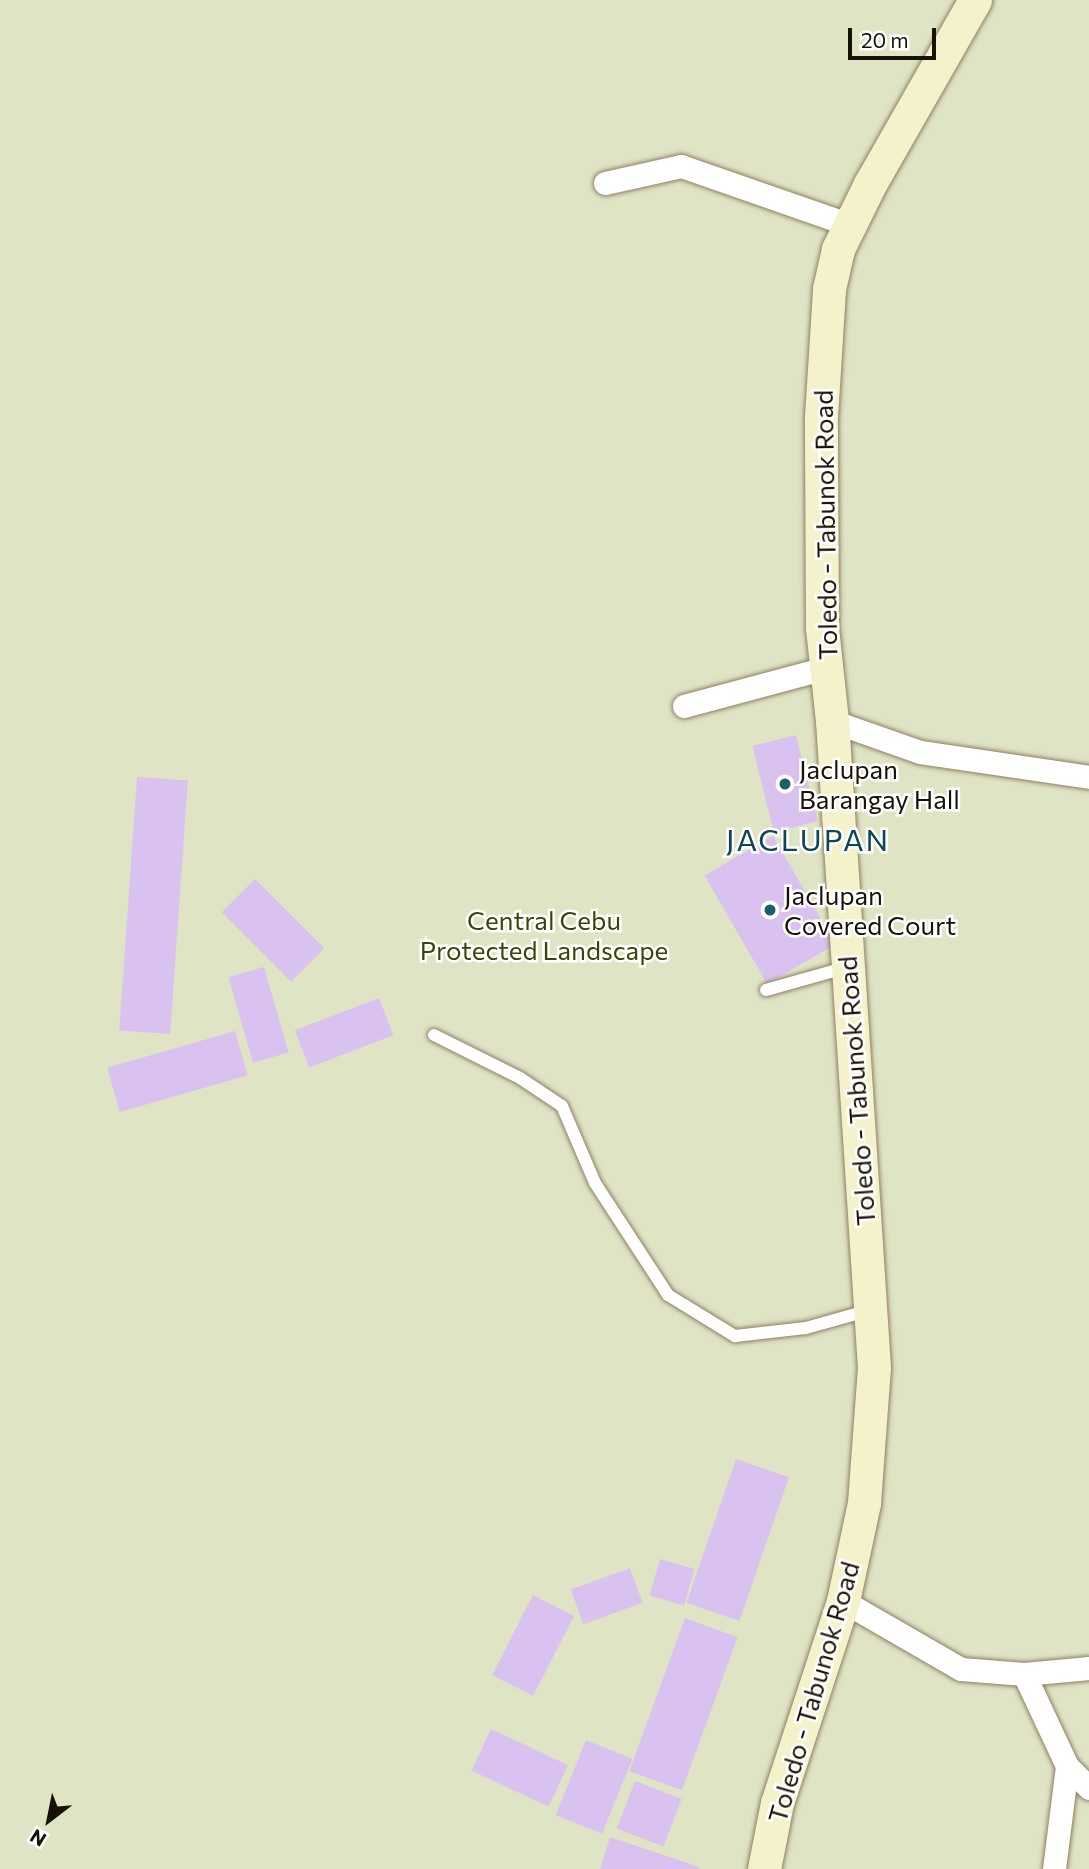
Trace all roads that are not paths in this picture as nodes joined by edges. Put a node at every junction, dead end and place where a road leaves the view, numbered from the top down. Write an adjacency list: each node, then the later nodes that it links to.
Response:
1 (975, 0): 3 (main road, Toledo - Tabunok Road)
2 (605, 183): 3 (street)
3 (850, 225): 4 (main road, Toledo - Tabunok Road)
4 (826, 668): 5 (street); 6 (main road, Toledo - Tabunok Road)
5 (684, 706)
6 (832, 721): 7 (street); 8 (main road, Toledo - Tabunok Road)
7 (1089, 777)
8 (848, 967): 9 (lane); 11 (main road, Toledo - Tabunok Road)
9 (766, 990)
10 (434, 1035): 11 (lane)
11 (870, 1310): 12 (main road, Toledo - Tabunok Road)
12 (843, 1601): 14 (street); 17 (main road, Toledo - Tabunok Road)
13 (1089, 1668): 14 (street)
14 (1024, 1674): 15 (street)
15 (1067, 1766): 16 (street); 18 (street)
16 (1089, 1788)
17 (764, 1869)
18 (1054, 1869)

